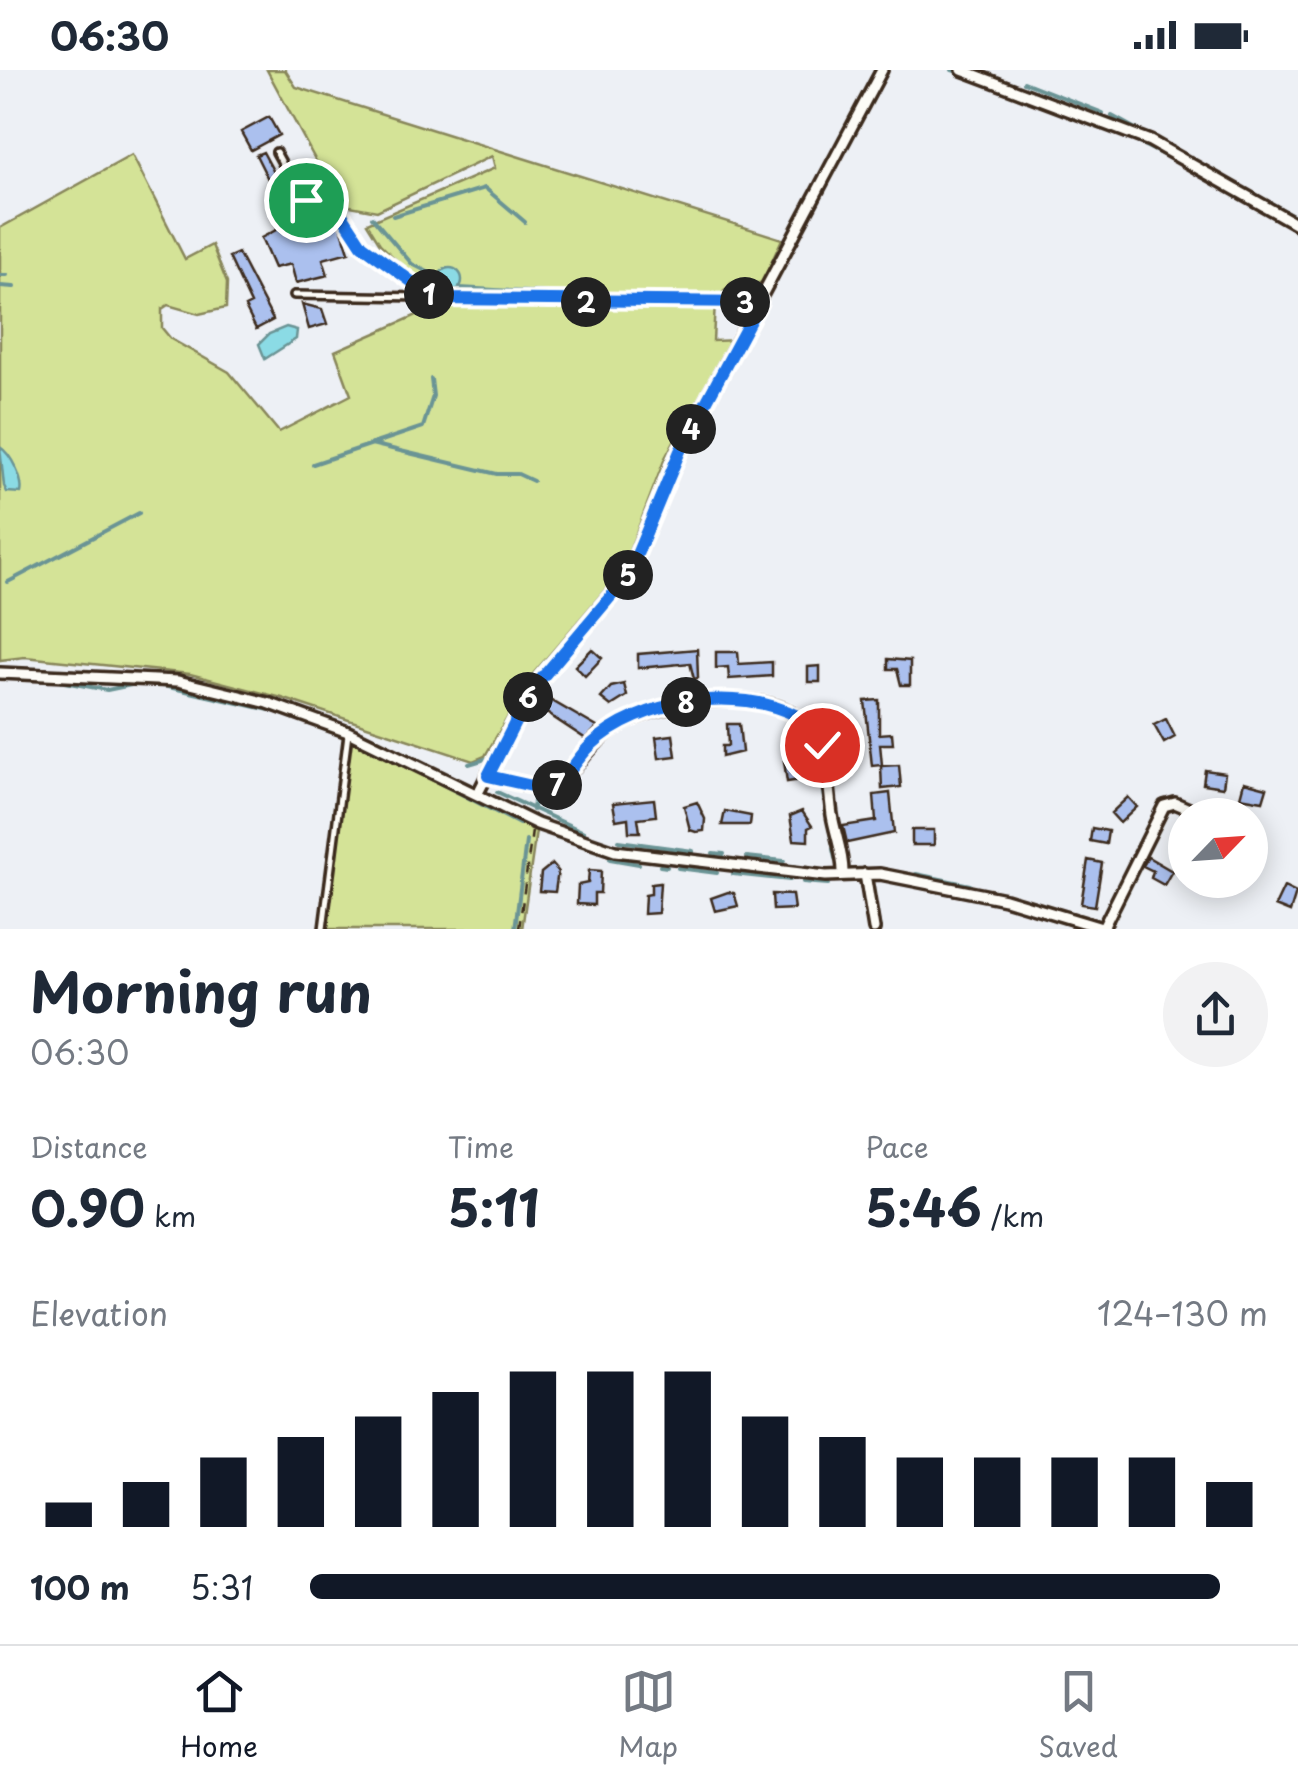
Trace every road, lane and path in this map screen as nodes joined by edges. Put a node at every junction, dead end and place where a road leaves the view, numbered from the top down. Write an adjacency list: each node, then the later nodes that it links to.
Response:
1 (882, 70): 7 (street)
2 (962, 70): 4 (street)
3 (276, 152): 6 (lane)
4 (1298, 225)
5 (294, 295): 6 (lane)
6 (435, 299): 7 (lane)
7 (760, 302): 10 (street)
8 (0, 673): 9 (street)
9 (348, 732): 11 (street); 16 (lane)
10 (488, 776): 11 (street); 14 (street)
11 (478, 793): 13 (street)
12 (1168, 804): 19 (street)
13 (537, 824): 14 (street); 17 (path)
14 (843, 874): 15 (street)
15 (865, 874): 18 (street); 19 (street)
16 (323, 929)
17 (519, 929)
18 (874, 929)
19 (1104, 929)

